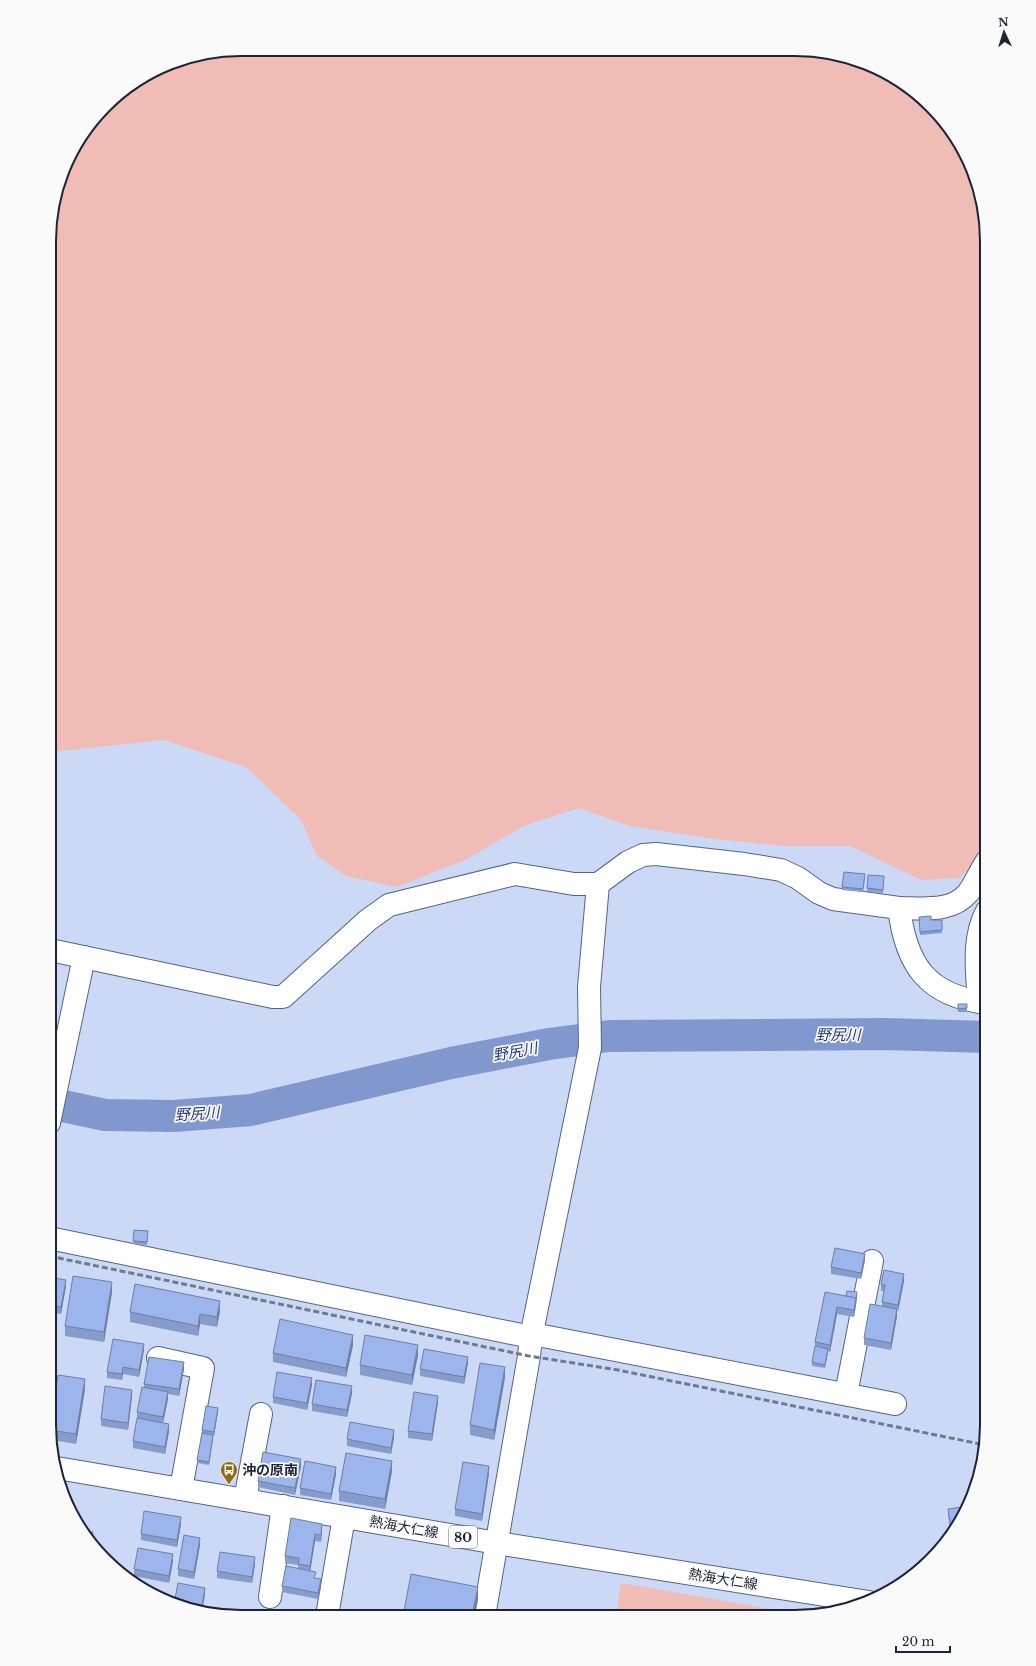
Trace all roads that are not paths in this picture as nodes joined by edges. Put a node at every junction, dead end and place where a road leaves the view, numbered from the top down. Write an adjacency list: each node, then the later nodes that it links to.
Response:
1 (980, 872): 3 (street)
2 (598, 884): 3 (street); 6 (street); 12 (street)
3 (899, 908): 8 (street)
4 (980, 930): 7 (street)
5 (56, 951): 6 (street)
6 (84, 957): 9 (street)
7 (980, 984)
8 (980, 1002)
9 (56, 1088)
10 (56, 1239): 12 (street)
11 (872, 1262): 14 (street)
12 (531, 1337): 14 (street); 22 (street)
13 (158, 1358): 18 (street)
14 (846, 1394): 15 (street)
15 (895, 1404)
16 (261, 1414): 19 (street)
17 (61, 1469): 18 (street, 熱海大仁線 / 80)
18 (181, 1489): 19 (street, 熱海大仁線 / 80)
19 (244, 1500): 20 (street, 熱海大仁線 / 80)
20 (283, 1506): 21 (street, 熱海大仁線 / 80); 23 (street)
21 (344, 1517): 22 (street, 熱海大仁線 / 80); 25 (street)
22 (497, 1543): 24 (street, 熱海大仁線 / 80); 26 (street)
23 (270, 1596)
24 (855, 1600)
25 (328, 1610)
26 (485, 1610)

